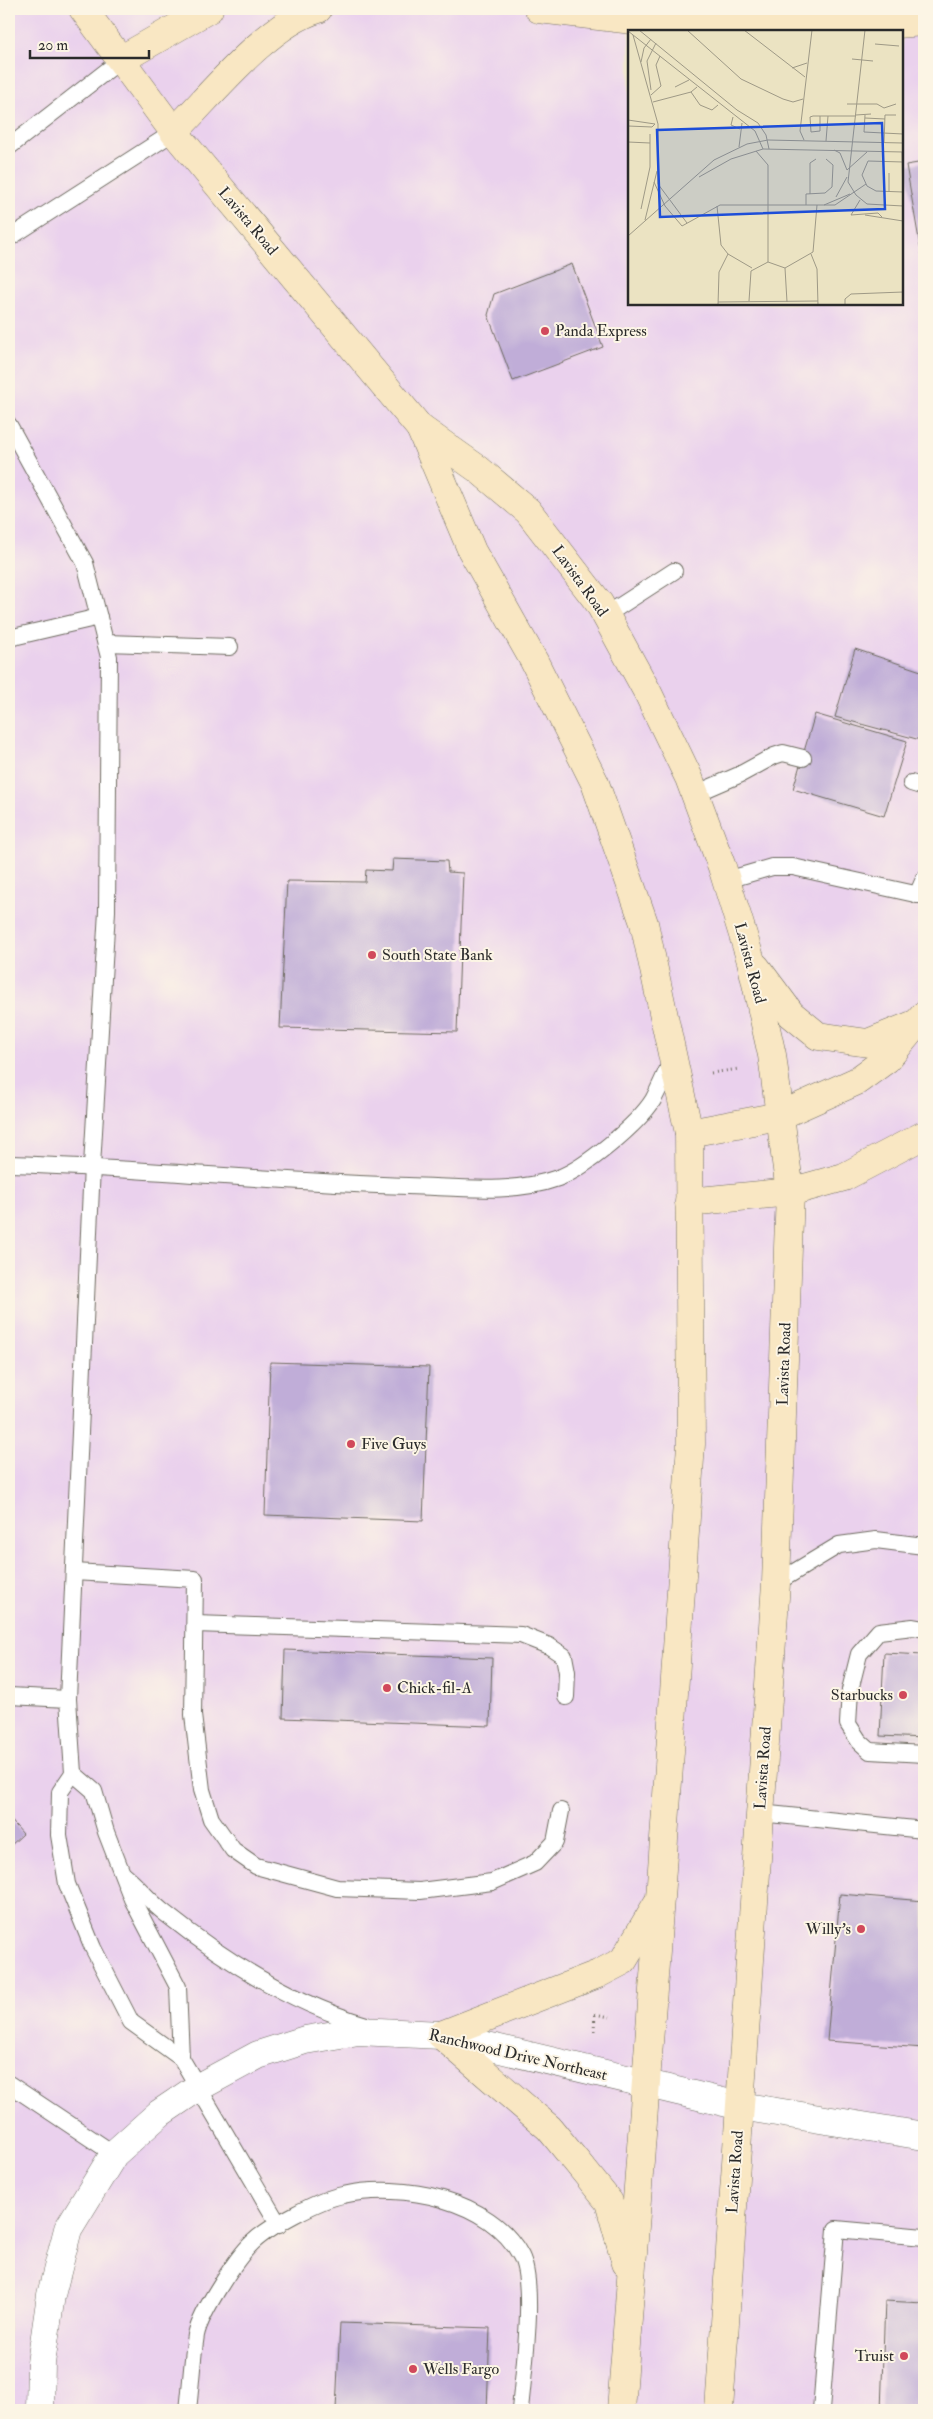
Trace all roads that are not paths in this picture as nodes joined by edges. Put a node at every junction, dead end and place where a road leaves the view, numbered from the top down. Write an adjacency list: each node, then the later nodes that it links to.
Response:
1 (83, 9): 7 (main road, Lavista Road)
2 (209, 9): 7 (main road)
3 (318, 9): 8 (main road)
4 (539, 9): 5 (main road)
5 (589, 12): 6 (main road)
6 (924, 22)
7 (122, 59): 8 (main road, Lavista Road); 9 (lane)
8 (174, 132): 10 (lane); 12 (main road, Lavista Road)
9 (9, 147)
10 (9, 238)
11 (9, 425): 15 (lane)
12 (420, 428): 14 (main road, Lavista Road); 26 (main road, Lavista Road)
13 (674, 571): 14 (lane)
14 (606, 615): 20 (main road, Lavista Road)
15 (99, 616): 16 (lane); 17 (lane)
16 (9, 638)
17 (106, 643): 18 (lane); 31 (lane)
18 (230, 647)
19 (803, 758): 20 (lane)
20 (695, 794): 22 (main road, Lavista Road)
21 (924, 879): 23 (lane)
22 (727, 880): 23 (lane); 24 (main road, Lavista Road)
23 (921, 896)
24 (751, 961): 25 (main road); 27 (main road, Lavista Road)
25 (922, 1019): 27 (main road)
26 (673, 1057): 28 (main road, Lavista Road); 31 (lane)
27 (779, 1116): 28 (main road); 32 (main road, Lavista Road)
28 (689, 1133): 33 (main road, Lavista Road)
29 (924, 1135): 32 (main road)
30 (9, 1164): 31 (lane)
31 (92, 1166): 35 (lane)
32 (790, 1192): 33 (main road); 36 (main road, Lavista Road)
33 (689, 1202): 48 (main road, Lavista Road)
34 (924, 1546): 36 (lane)
35 (74, 1572): 37 (lane); 41 (lane)
36 (776, 1583): 45 (main road, Lavista Road)
37 (195, 1624): 40 (lane); 44 (lane)
38 (924, 1629): 42 (lane)
39 (9, 1696): 41 (lane)
40 (566, 1697)
41 (68, 1699): 43 (lane)
42 (924, 1754)
43 (72, 1773): 47 (lane); 51 (lane)
44 (561, 1811)
45 (760, 1813): 46 (lane); 55 (main road, Lavista Road)
46 (924, 1830)
47 (122, 1874): 49 (lane); 51 (lane)
48 (660, 1898): 50 (main road); 53 (main road, Lavista Road)
49 (387, 2032): 50 (street, Ranchwood Drive Northeast); 54 (street, Ranchwood Drive Northeast)
50 (441, 2035): 53 (street, Ranchwood Drive Northeast); 60 (main road)
51 (181, 2058): 54 (lane)
52 (9, 2084): 57 (lane)
53 (646, 2085): 55 (street, Ranchwood Drive Northeast); 60 (main road, Lavista Road)
54 (197, 2088): 57 (street, Ranchwood Drive Northeast); 58 (lane)
55 (740, 2106): 56 (street, Ranchwood Drive Northeast); 65 (main road, Lavista Road)
56 (924, 2136)
57 (114, 2154): 61 (street, Ranchwood Drive Northeast)
58 (279, 2225): 62 (lane); 63 (lane)
59 (924, 2237): 66 (lane)
60 (631, 2281): 64 (main road, Lavista Road)
61 (40, 2410)
62 (188, 2410)
63 (520, 2410)
64 (621, 2410)
65 (719, 2410)
66 (821, 2410)

